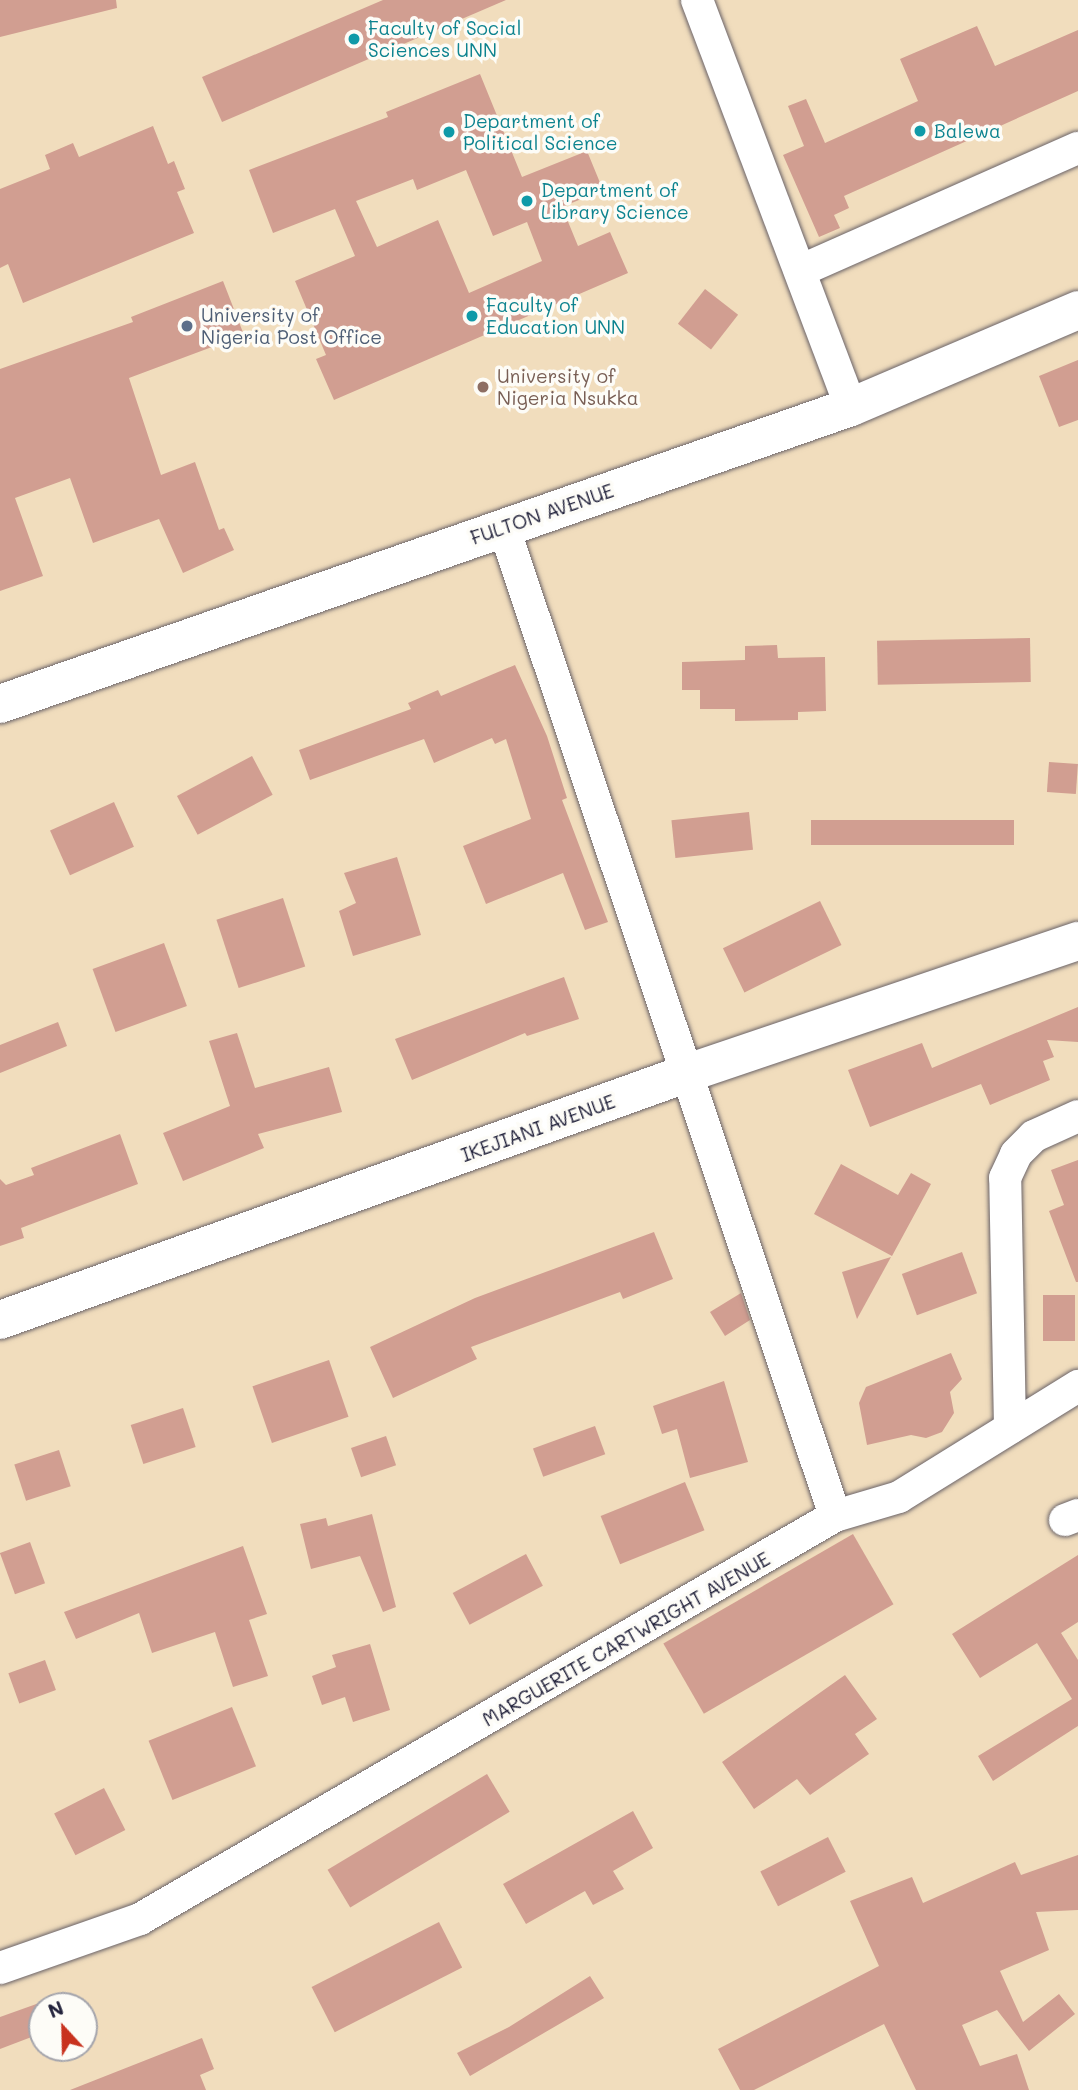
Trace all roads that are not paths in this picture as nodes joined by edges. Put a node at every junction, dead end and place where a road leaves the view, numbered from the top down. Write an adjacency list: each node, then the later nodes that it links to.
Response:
1 (697, 0): 3 (street)
2 (1078, 148): 3 (street)
3 (800, 271): 5 (street)
4 (1078, 310): 5 (street, FULTON AVENUE)
5 (850, 407): 6 (street, FULTON AVENUE)
6 (504, 528): 7 (street, FULTON AVENUE); 9 (street)
7 (0, 704)
8 (1078, 941): 9 (street, IKEJIANI AVENUE)
9 (688, 1073): 11 (street, IKEJIANI AVENUE); 14 (street)
10 (1078, 1115): 13 (street)
11 (0, 1321)
12 (1078, 1386): 13 (street, MARGUERITE CARTWRIGHT AVENUE)
13 (1010, 1428): 14 (street, MARGUERITE CARTWRIGHT AVENUE)
14 (835, 1516): 15 (street, MARGUERITE CARTWRIGHT AVENUE)
15 (0, 1968)

